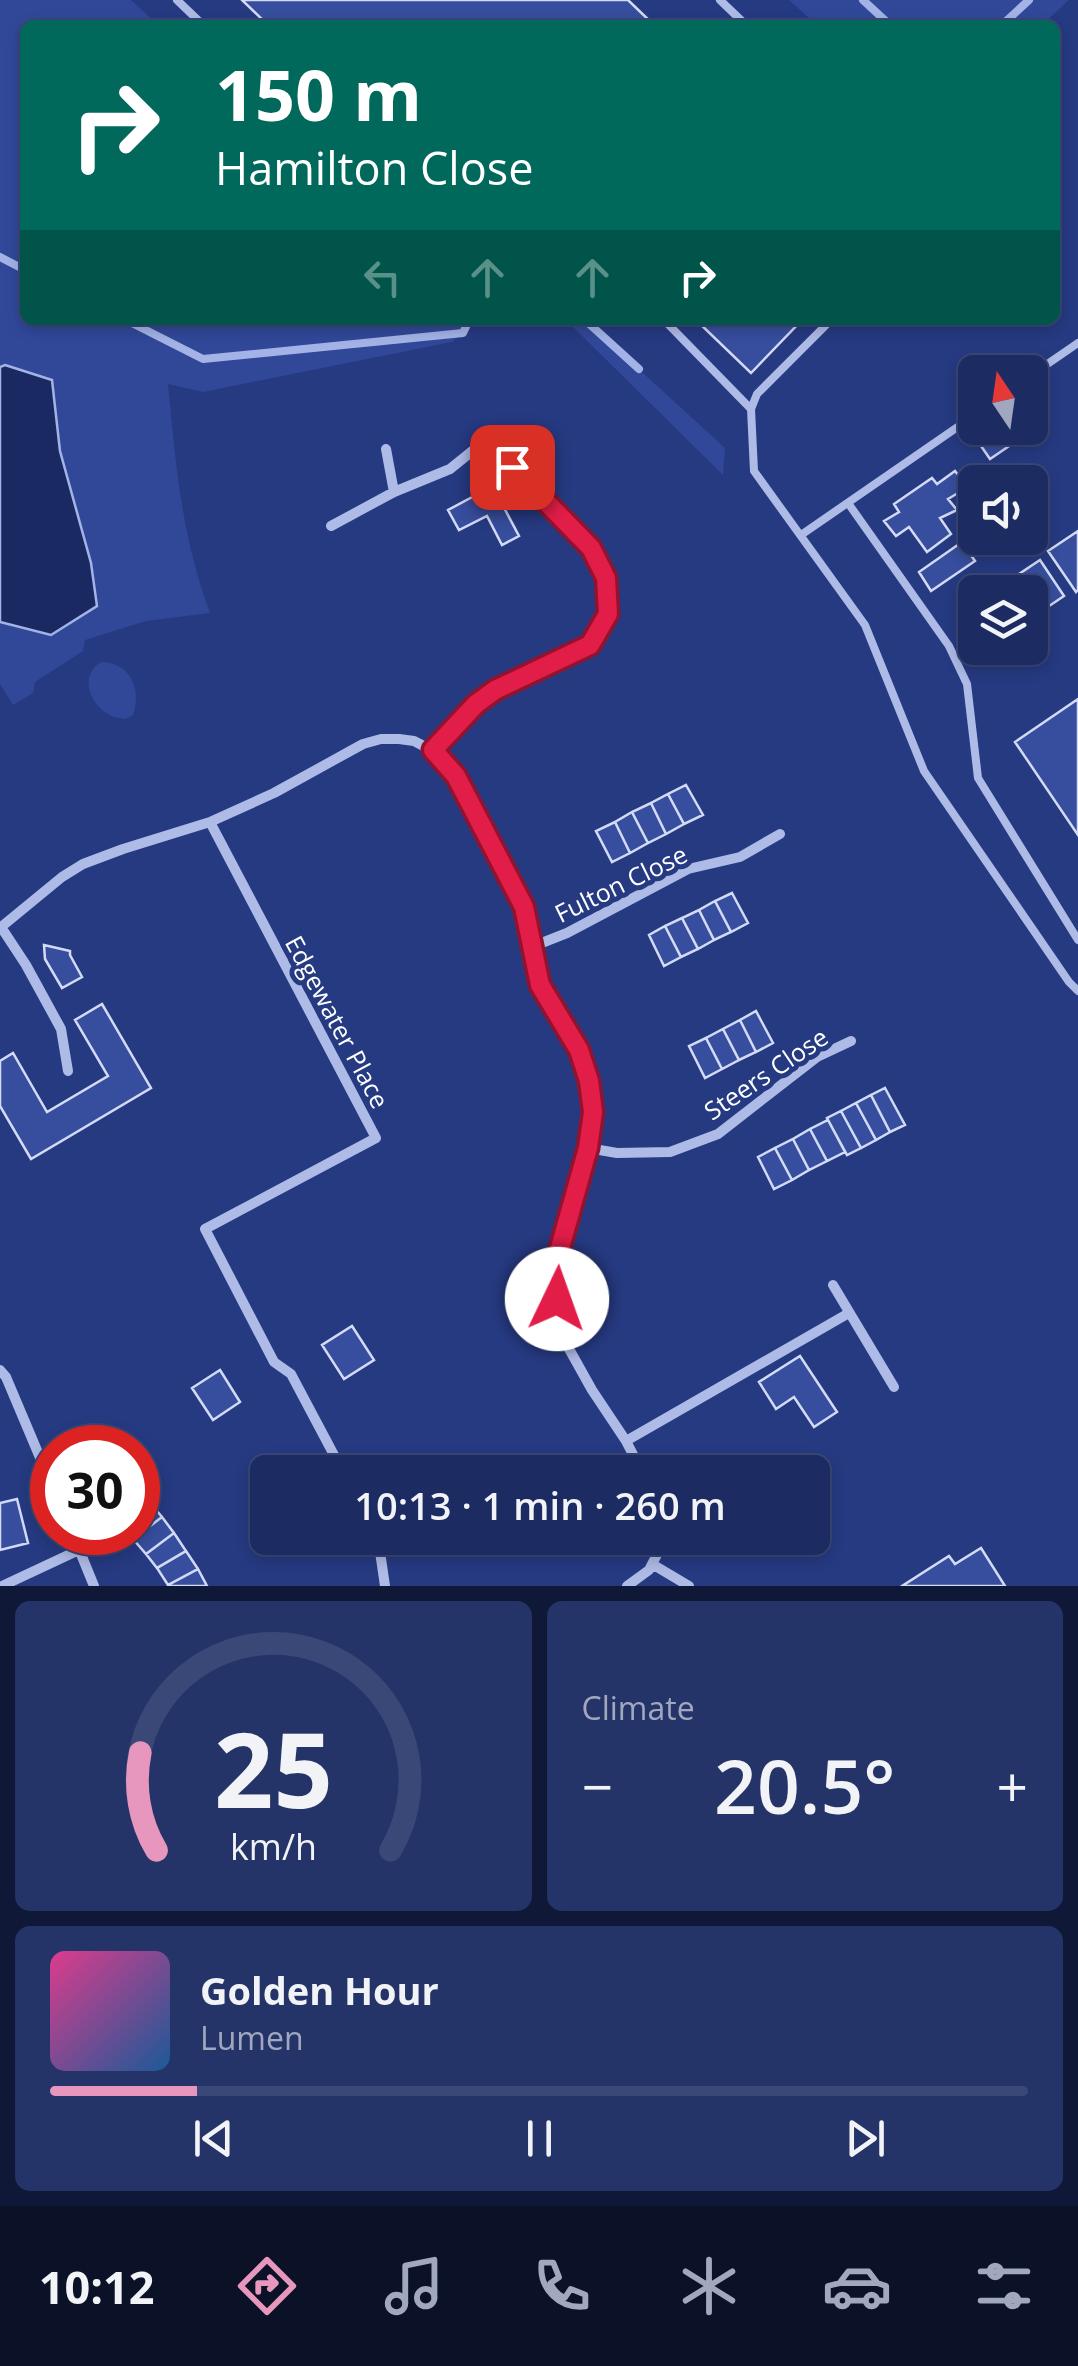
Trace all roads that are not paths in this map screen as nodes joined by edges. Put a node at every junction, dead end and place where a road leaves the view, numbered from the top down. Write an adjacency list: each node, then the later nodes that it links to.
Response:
1 (178, 0): 3 (lane)
2 (720, 0): 4 (lane)
3 (198, 20)
4 (741, 20)
5 (669, 325): 9 (lane)
6 (826, 325): 9 (lane)
7 (1078, 343): 8 (lane)
8 (1048, 364)
9 (751, 409): 15 (lane)
10 (958, 426): 13 (lane)
11 (386, 449): 12 (street)
12 (394, 492): 14 (street); 16 (street)
13 (848, 502): 15 (lane); 20 (lane)
14 (332, 526)
15 (800, 535): 22 (lane)
16 (433, 750): 17 (street); 21 (street)
17 (210, 822): 19 (street); 32 (street, Edgewater Place)
18 (780, 834): 21 (street, Fulton Close)
19 (1, 928): 24 (street)
20 (1078, 940)
21 (534, 946): 25 (street)
22 (1078, 991)
23 (851, 1041): 25 (street, Steers Close)
24 (68, 1071)
25 (588, 1148): 31 (street)
26 (832, 1285): 27 (street)
27 (849, 1313): 29 (street); 31 (street)
28 (0, 1370): 30 (street)
29 (894, 1387)
30 (30, 1434)
31 (626, 1441): 33 (street)
32 (334, 1455)
33 (633, 1455)
34 (68, 1555): 39 (street)
35 (81, 1555): 40 (street)
36 (380, 1555): 41 (street)
37 (657, 1555): 38 (street)
38 (652, 1564): 42 (street); 43 (street)
39 (2, 1586)
40 (94, 1586)
41 (385, 1586)
42 (627, 1586)
43 (689, 1586)

